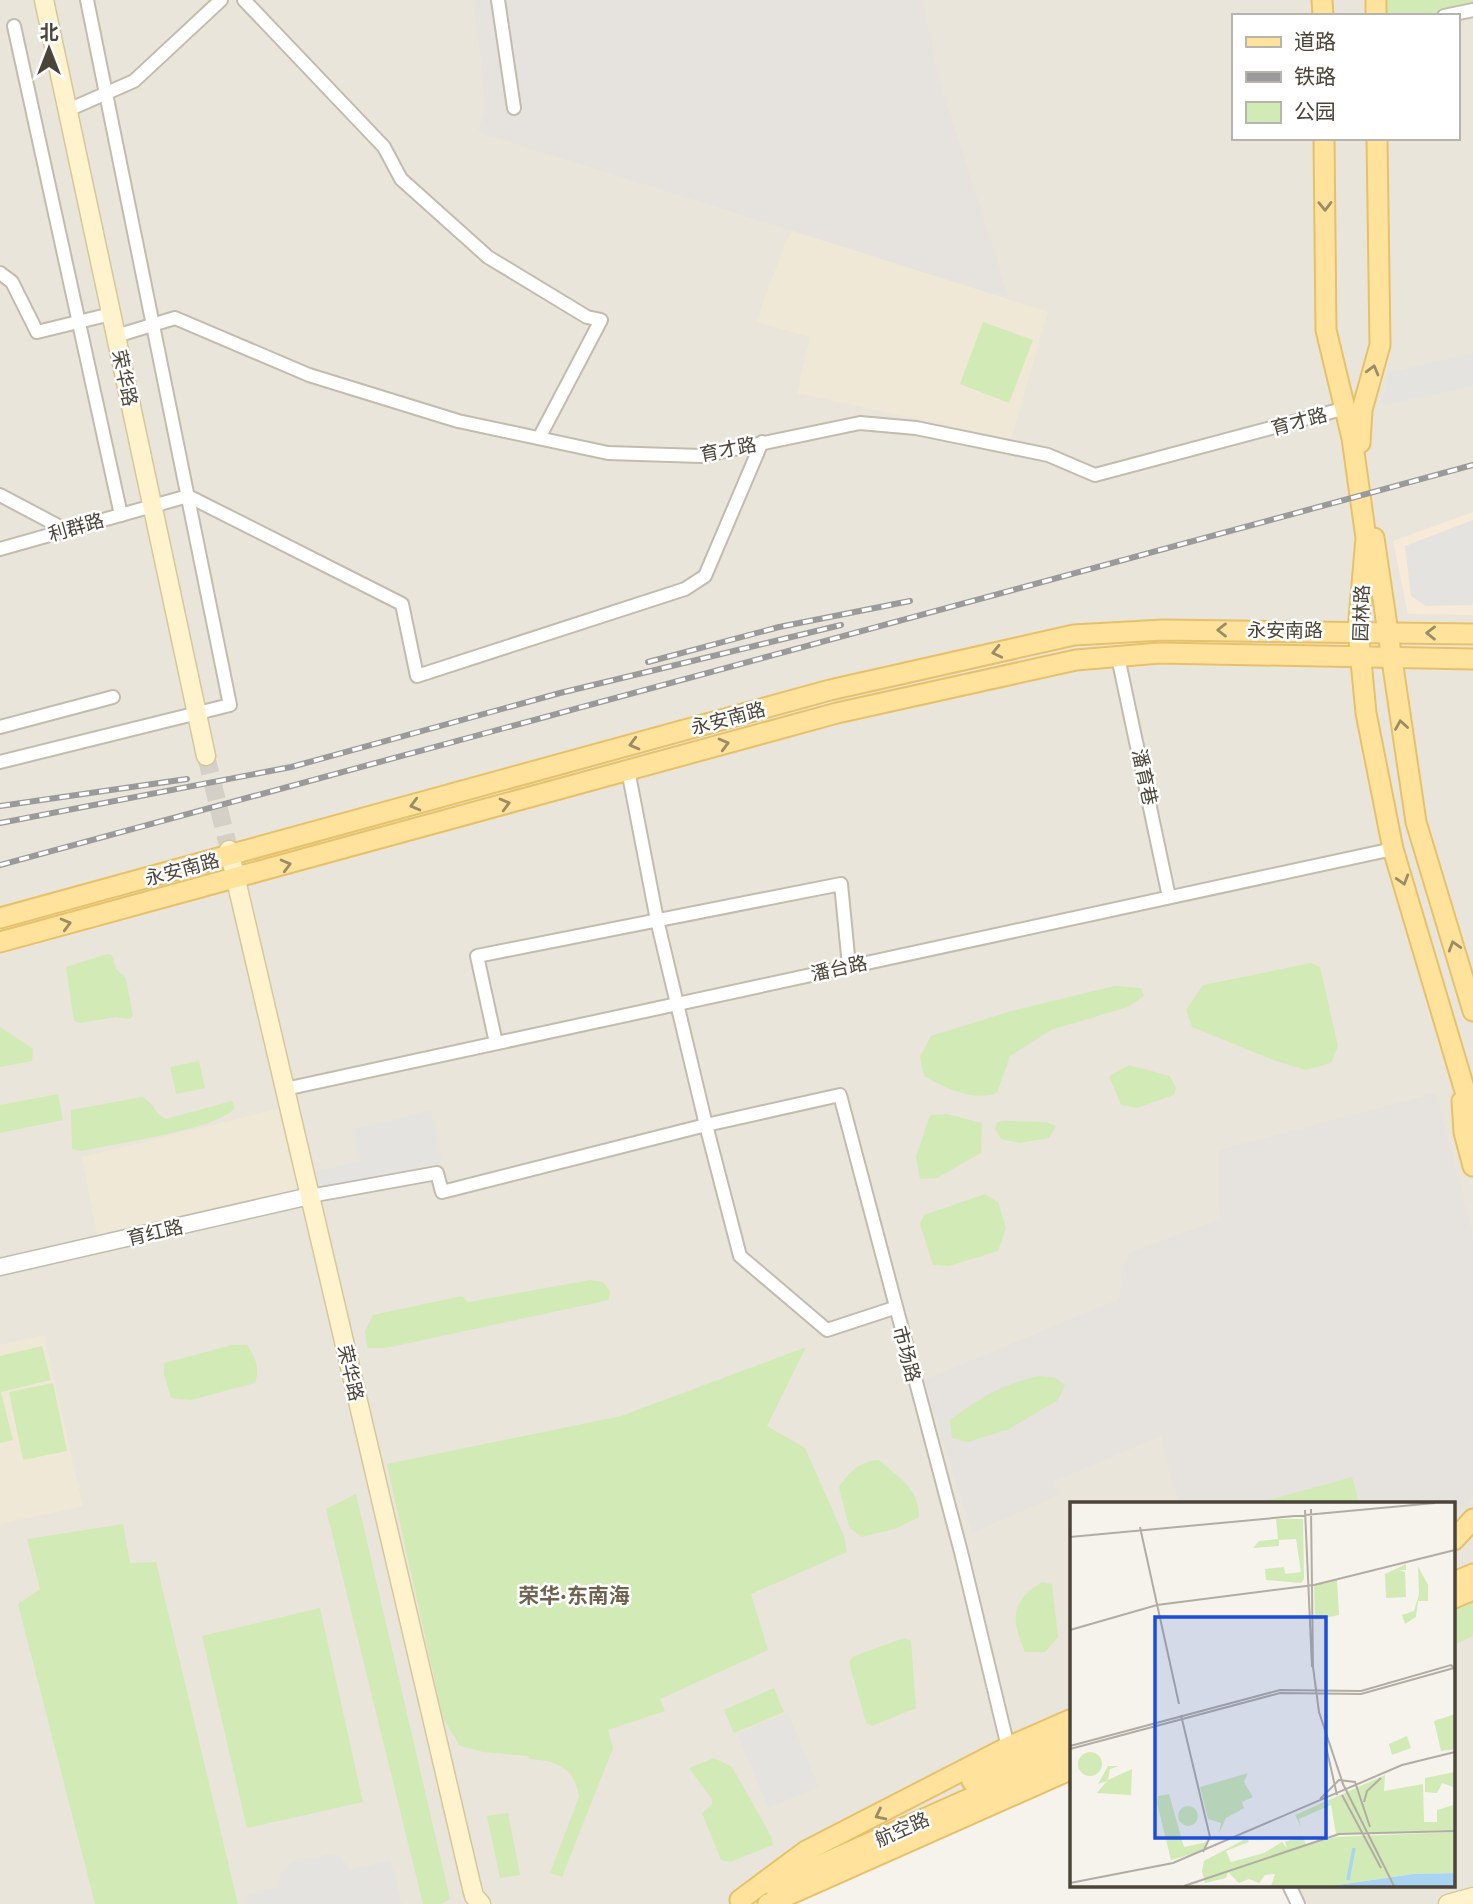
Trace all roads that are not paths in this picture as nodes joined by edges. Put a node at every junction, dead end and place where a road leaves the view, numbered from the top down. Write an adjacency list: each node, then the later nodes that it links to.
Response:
1 (44, 0): 11 (main road, 荣华路)
2 (87, 0): 9 (street)
3 (221, 0): 9 (street)
4 (244, 0): 20 (street)
5 (498, 0): 10 (street)
6 (1473, 10): 7 (street)
7 (1454, 14)
8 (14, 26): 16 (street)
9 (107, 93): 11 (street); 17 (street)
10 (514, 108)
11 (68, 110): 15 (main road, 荣华路)
12 (1324, 140): 19 (main road, 园林路, one-way to 19)
13 (1377, 140): 29 (main road, 园林路, one-way to 13)
14 (0, 273): 16 (street)
15 (111, 314): 16 (street); 18 (main road, 荣华路)
16 (77, 322): 25 (street)
17 (151, 326): 18 (street, 育才路); 20 (street, 育才路); 23 (street)
18 (116, 336): 24 (main road, 荣华路)
19 (1346, 408): 21 (street, 育才路); 28 (main road, 园林路)
20 (538, 438): 21 (street, 育才路)
21 (762, 442): 23 (street)
22 (0, 495): 26 (street)
23 (188, 496): 24 (street, 利群路); 36 (street)
24 (152, 506): 25 (street, 利群路); 36 (main road, 荣华路)
25 (121, 515): 26 (street, 利群路)
26 (66, 530): 27 (street, 利群路)
27 (0, 549)
28 (1358, 630): 29 (main road, 永安南路); 31 (main road, 园林路); 42 (main road, 永安南路, one-way to 42)
29 (1388, 632): 30 (main road, 永安南路, one-way to 29); 33 (main road, 园林路)
30 (1473, 634)
31 (1360, 656): 32 (main road, 永安南路); 33 (main road, 永安南路); 41 (main road, 园林路)
32 (1118, 657): 40 (main road, 永安南路, one-way to 32); 44 (street, 潘育巷)
33 (1390, 658): 34 (main road, 永安南路); 50 (main road, 园林路, one-way to 33)
34 (1473, 659)
35 (113, 697): 37 (street)
36 (197, 713): 38 (main road, 荣华路); 39 (street)
37 (0, 727)
38 (206, 756)
39 (0, 762)
40 (628, 770): 43 (main road, 永安南路, one-way to 40); 46 (street)
41 (1393, 849): 44 (street, 潘台路); 52 (main road, 园林路, one-way to 52)
42 (230, 853): 43 (main road, 荣华路); 45 (main road, 永安南路)
43 (235, 878): 47 (main road, 永安南路, one-way to 43); 53 (main road, 荣华路)
44 (1169, 897): 48 (street, 潘台路)
45 (0, 918)
46 (657, 920): 48 (street); 49 (street); 51 (street)
47 (0, 942)
48 (849, 966): 49 (street, 潘台路)
49 (676, 1004): 51 (street, 潘台路); 55 (street)
50 (1473, 1011)
51 (496, 1043): 53 (street, 潘台路)
52 (1461, 1079): 54 (main road, 园林路); 56 (main road, 园林路)
53 (285, 1089): 57 (main road, 荣华路)
54 (1473, 1118)
55 (706, 1125): 57 (street); 59 (street); 59 (street, 市场路)
56 (1473, 1166)
57 (310, 1196): 58 (street, 育红路); 76 (main road, 荣华路)
58 (0, 1268)
59 (894, 1308): 70 (street, 市场路)
60 (1473, 1519): 61 (main road)
61 (1456, 1538)
62 (1473, 1560): 63 (main road)
63 (1456, 1566)
64 (1473, 1574): 65 (main road)
65 (1456, 1581)
66 (1473, 1590): 67 (main road)
67 (1456, 1597)
68 (1070, 1719): 70 (main road)
69 (1070, 1735): 73 (main road)
70 (1008, 1747): 77 (main road, one-way to 77)
71 (1070, 1753): 73 (main road, 航空路)
72 (1070, 1770): 78 (main road, 航空路)
73 (860, 1848): 77 (main road, 航空路)
74 (1289, 1886): 79 (street)
75 (1473, 1897): 80 (main road)
76 (476, 1902)
77 (736, 1902)
78 (768, 1904)
79 (1298, 1904)
80 (1448, 1904)

